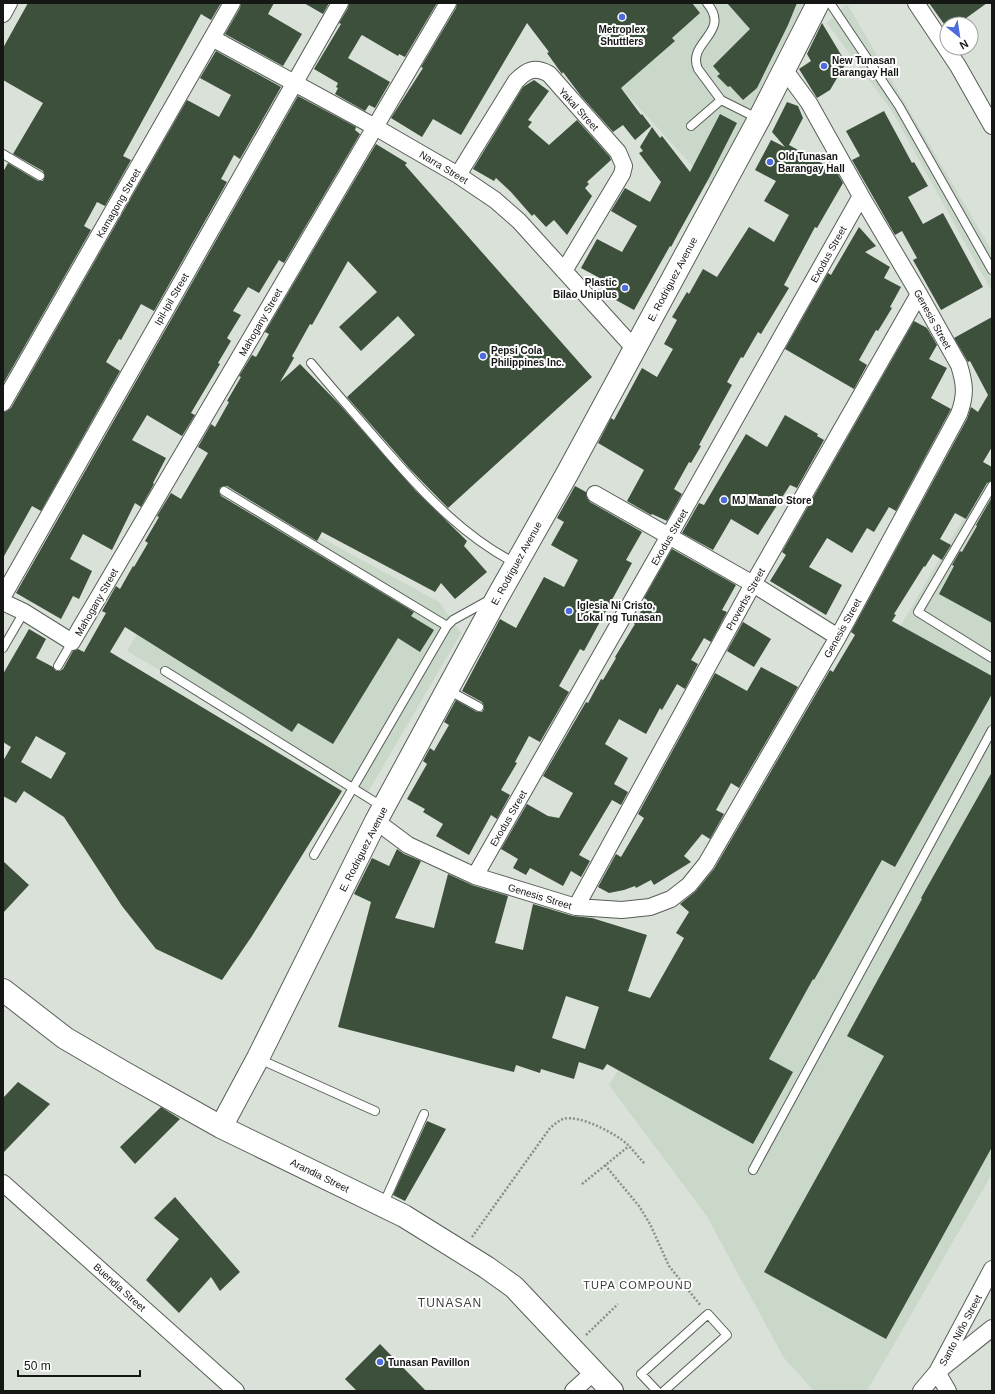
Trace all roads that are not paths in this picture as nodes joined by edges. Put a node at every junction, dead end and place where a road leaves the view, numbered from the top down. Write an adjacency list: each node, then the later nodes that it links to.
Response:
1 (9, 3): 9 (street)
2 (232, 3): 10 (street, Kamagong Street)
3 (340, 3): 12 (street, Ipil-Ipil Street)
4 (448, 3): 17 (street, Mahogany Street)
5 (707, 3): 13 (lane)
6 (818, 3): 11 (street, E. Rodriguez Avenue)
7 (830, 3): 23 (lane)
8 (916, 3): 16 (street)
9 (3, 14)
10 (212, 38): 12 (street, Narra Street); 27 (street, Kamagong Street)
11 (784, 70): 14 (street, E. Rodriguez Avenue); 21 (street, Genesis Street)
12 (294, 83): 17 (street, Narra Street); 34 (street, Ipil-Ipil Street)
13 (721, 100): 14 (lane); 15 (lane)
14 (759, 119): 25 (street, E. Rodriguez Avenue)
15 (691, 126)
16 (992, 126)
17 (374, 127): 19 (street, Narra Street); 40 (street, Mahogany Street)
18 (3, 154): 20 (lane)
19 (458, 175): 22 (street, Narra Street); 22 (street, Yakal Street)
20 (40, 176)
21 (861, 196): 24 (street, Genesis Street); 31 (street, Exodus Street)
22 (564, 270): 25 (street, Narra Street)
23 (992, 270)
24 (919, 294): 33 (street, Proverbs Street); 39 (street, Genesis Street)
25 (634, 348): 32 (street, E. Rodriguez Avenue)
26 (311, 363): 32 (lane)
27 (3, 403)
28 (992, 486): 42 (lane)
29 (224, 491): 38 (lane)
30 (595, 494): 31 (street)
31 (670, 536): 33 (street); 51 (street, Exodus Street)
32 (516, 564): 35 (street, E. Rodriguez Avenue)
33 (752, 584): 39 (street); 52 (street, Proverbs Street)
34 (3, 596)
35 (498, 596): 38 (lane); 45 (street, E. Rodriguez Avenue)
36 (3, 602): 37 (street)
37 (24, 612): 40 (street); 41 (lane)
38 (447, 626): 48 (lane)
39 (838, 637): 52 (street, Genesis Street)
40 (72, 642): 43 (lane)
41 (3, 648)
42 (992, 658)
43 (58, 666)
44 (165, 671): 48 (lane)
45 (447, 690): 46 (lane); 49 (street, E. Rodriguez Avenue)
46 (479, 707)
47 (992, 730): 58 (lane)
48 (352, 789): 49 (lane); 50 (lane)
49 (380, 814): 51 (street, Genesis Street); 54 (street, E. Rodriguez Avenue)
50 (314, 855)
51 (474, 876): 52 (street, Genesis Street)
52 (576, 907)
53 (3, 990): 57 (street, Arandia Street)
54 (258, 1058): 55 (lane); 57 (street, E. Rodriguez Avenue)
55 (375, 1111)
56 (424, 1114): 60 (lane)
57 (221, 1127): 60 (street, Arandia Street)
58 (753, 1170)
59 (3, 1183): 66 (street, Buendia Street)
60 (383, 1206): 63 (street, Arandia Street)
61 (992, 1269): 64 (street, Santo Niño Street)
62 (992, 1328): 64 (street)
63 (594, 1372): 67 (street); 68 (street, Arandia Street)
64 (938, 1372): 70 (street); 71 (street, Santo Niño Street)
65 (653, 1390): 69 (lane)
66 (236, 1391)
67 (573, 1391)
68 (612, 1391)
69 (664, 1391)
70 (921, 1391)
71 (948, 1391)

